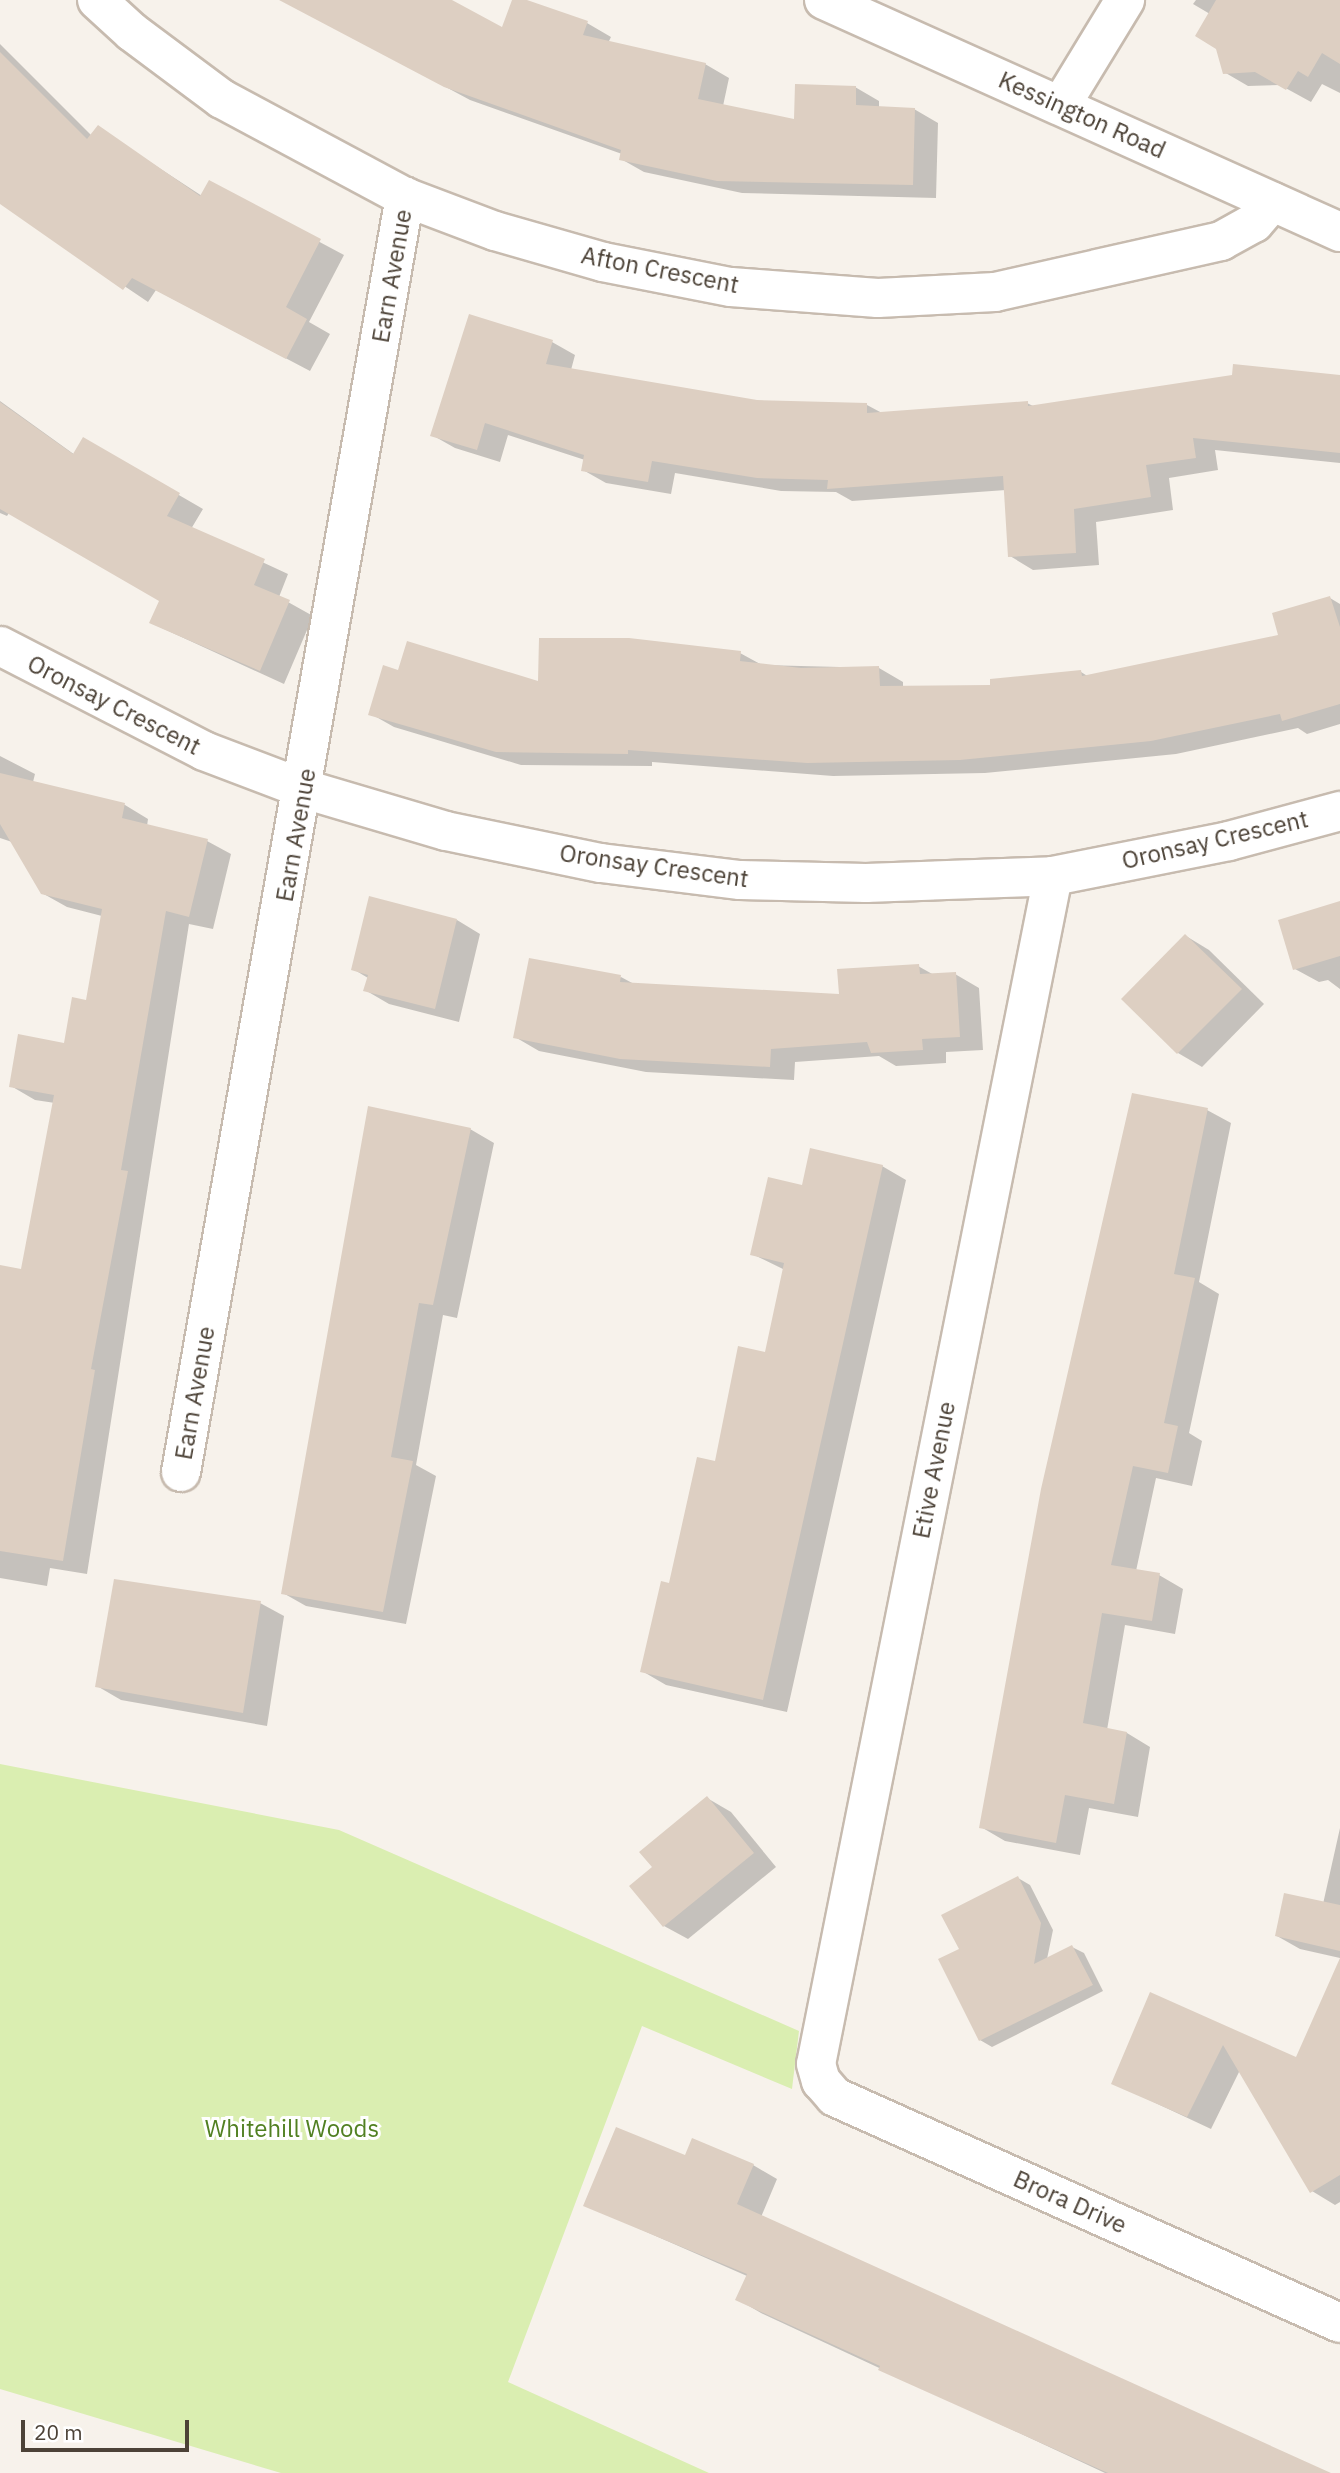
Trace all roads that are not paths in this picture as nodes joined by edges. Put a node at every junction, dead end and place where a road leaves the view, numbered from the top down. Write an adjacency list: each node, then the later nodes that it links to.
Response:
1 (97, 0): 5 (street, Afton Crescent)
2 (824, 0): 4 (street, Kessington Road)
3 (1125, 0): 4 (street)
4 (1061, 105): 6 (street, Kessington Road)
5 (405, 197): 6 (street, Afton Crescent); 9 (street, Earn Avenue)
6 (1272, 202): 7 (street, Kessington Road)
7 (1340, 232)
8 (0, 646): 9 (street, Oronsay Crescent)
9 (304, 789): 11 (street, Oronsay Crescent); 12 (street, Earn Avenue)
10 (1340, 811): 11 (street, Oronsay Crescent)
11 (1054, 876): 13 (street, Etive Avenue)
12 (181, 1472)
13 (816, 2064): 14 (street, Brora Drive)
14 (1340, 2323)

